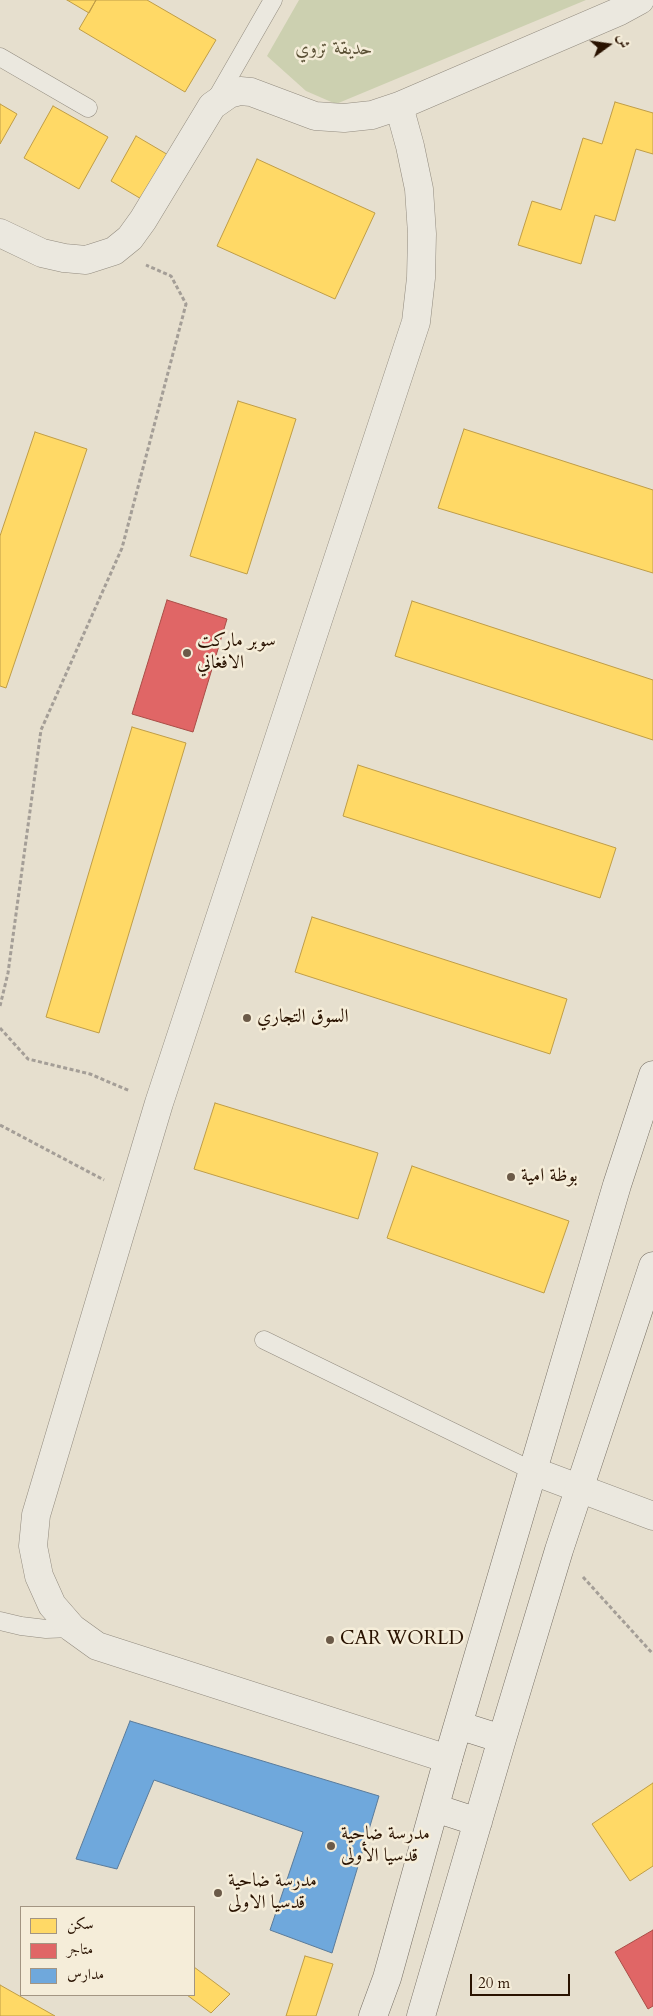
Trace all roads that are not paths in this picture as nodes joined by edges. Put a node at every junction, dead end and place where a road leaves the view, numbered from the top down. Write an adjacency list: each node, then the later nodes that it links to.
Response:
1 (273, 0): 4 (lane)
2 (640, 0): 5 (street)
3 (0, 56): 6 (lane)
4 (212, 106): 5 (street); 7 (street)
5 (398, 106): 15 (street)
6 (88, 108)
7 (0, 233)
8 (653, 1075): 11 (street)
9 (653, 1266): 12 (street)
10 (264, 1340): 11 (lane)
11 (533, 1471): 12 (street); 16 (street)
12 (579, 1488): 13 (street); 17 (street)
13 (653, 1516)
14 (0, 1621): 15 (lane)
15 (72, 1628): 18 (street)
16 (458, 1725): 17 (street); 18 (street)
17 (502, 1739): 20 (street)
18 (448, 1759): 19 (street)
19 (435, 1808): 20 (street); 21 (street)
20 (478, 1822): 22 (street)
21 (373, 2016)
22 (421, 2016)

